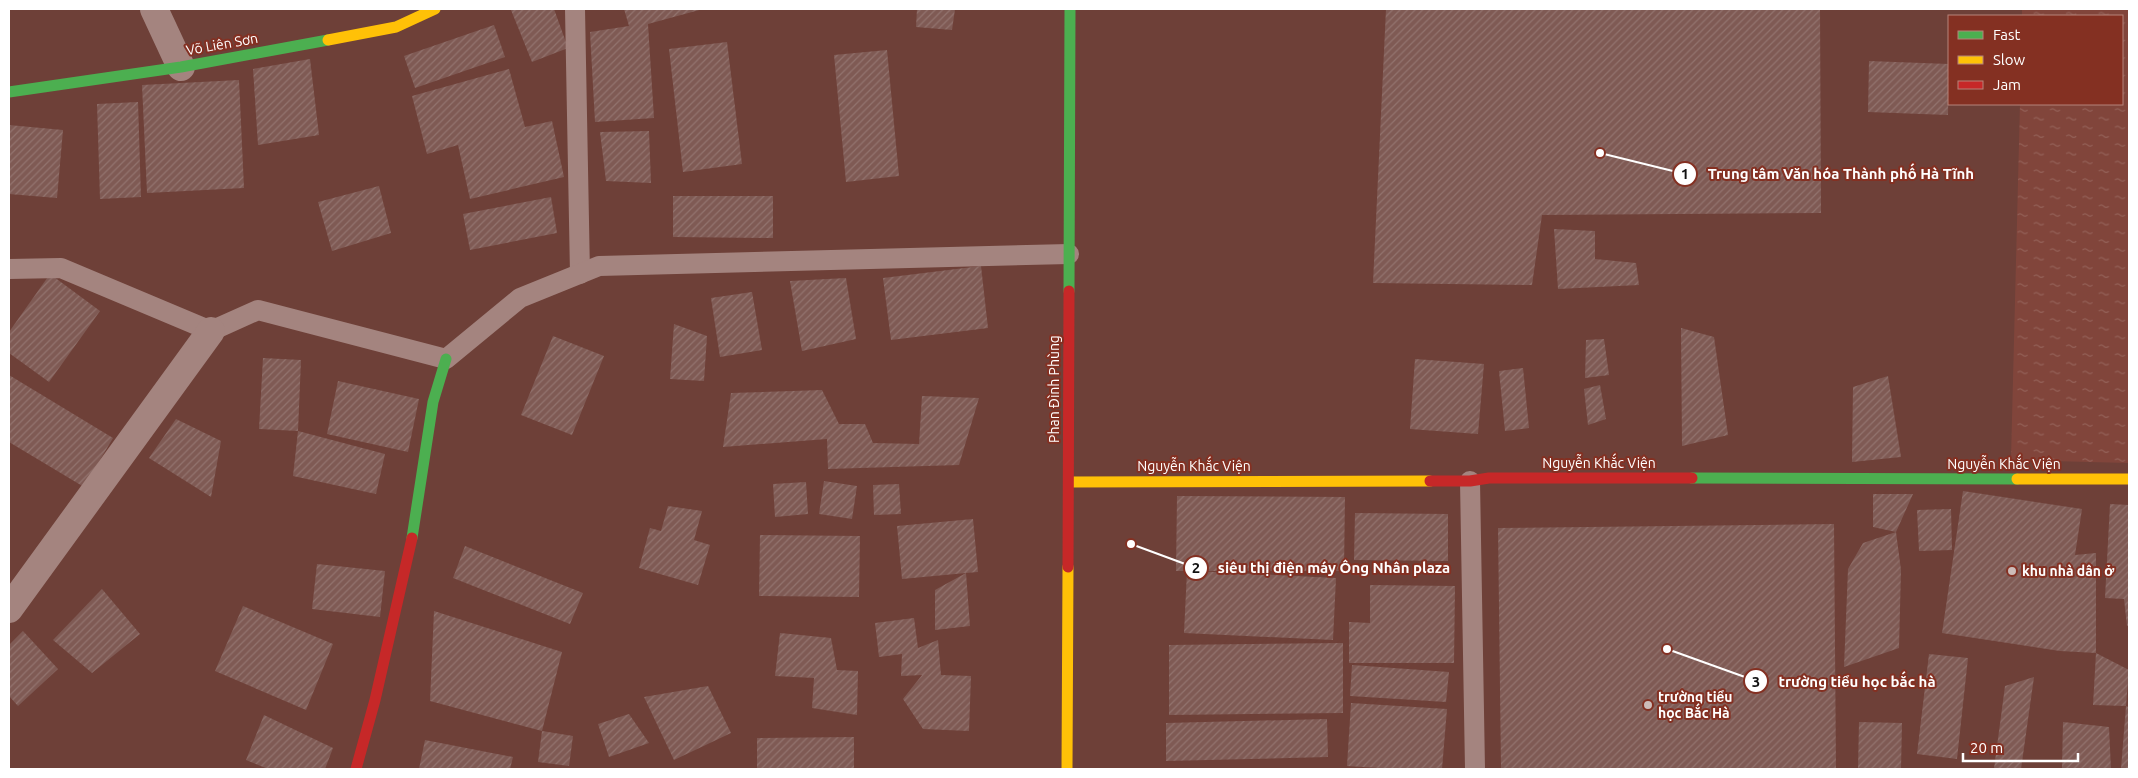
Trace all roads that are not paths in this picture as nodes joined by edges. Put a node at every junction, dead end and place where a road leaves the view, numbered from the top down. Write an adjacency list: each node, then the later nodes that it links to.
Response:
1 (154, 9): 5 (street)
2 (435, 9): 5 (street, Võ Liên Sơn)
3 (575, 9): 9 (lane)
4 (1070, 9): 7 (street, Phan Đình Phùng)
5 (181, 67): 6 (street, Võ Liên Sơn)
6 (9, 92)
7 (1069, 254): 9 (lane); 14 (street, Phan Đình Phùng)
8 (9, 269): 10 (lane)
9 (580, 274): 11 (lane)
10 (211, 331): 11 (lane); 15 (street)
11 (446, 359): 16 (street)
12 (2129, 479): 13 (street, Nguyễn Khắc Viện)
13 (1470, 481): 14 (street, Nguyễn Khắc Viện); 18 (lane)
14 (1069, 482): 17 (street, Phan Đình Phùng)
15 (9, 609)
16 (356, 769)
17 (1067, 769)
18 (1475, 769)

